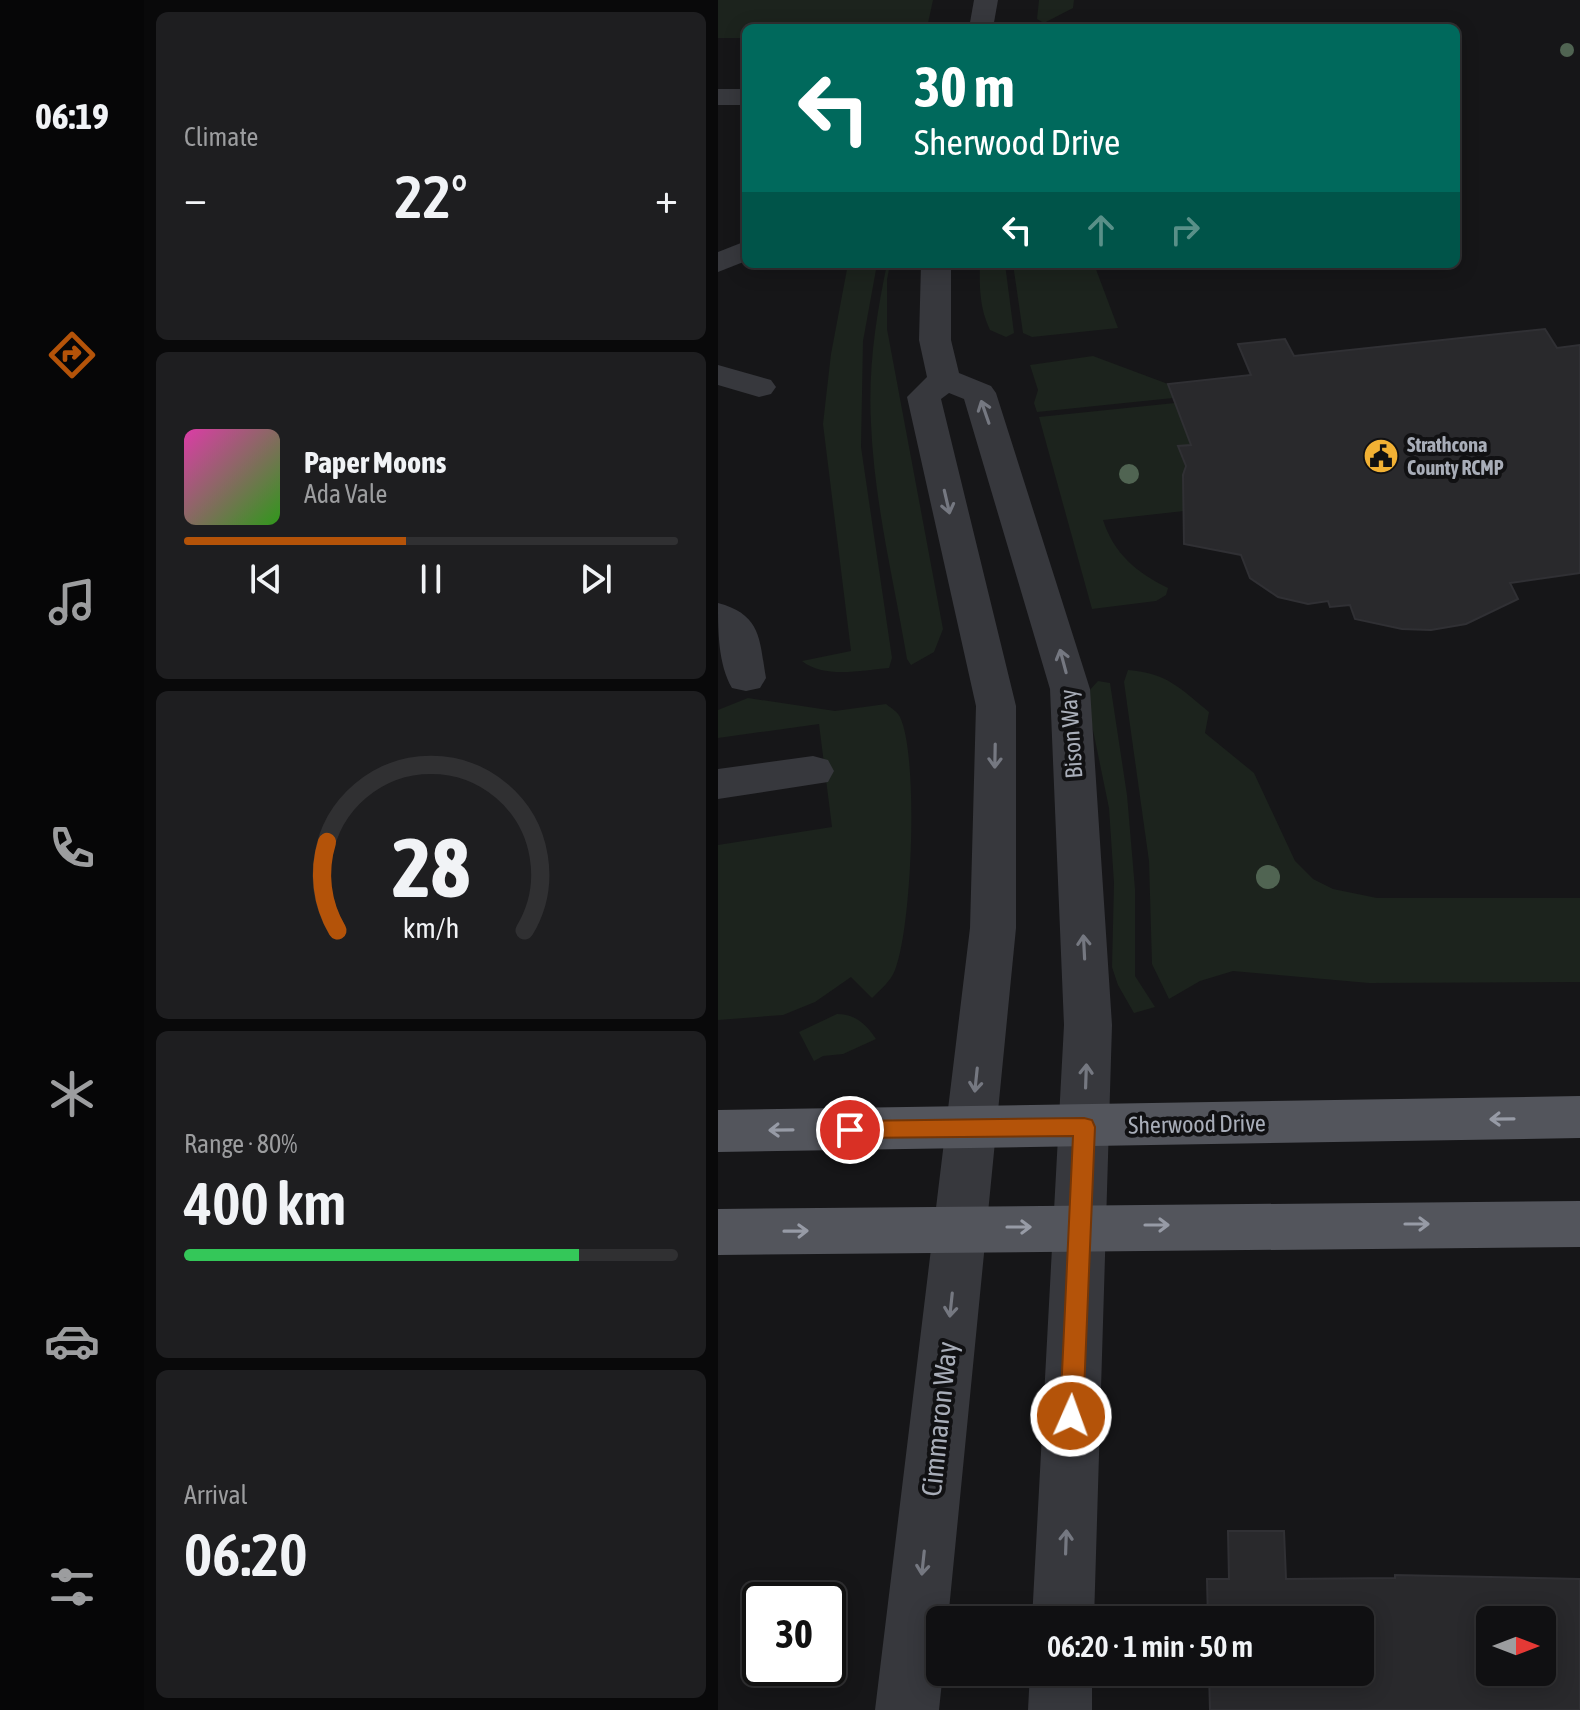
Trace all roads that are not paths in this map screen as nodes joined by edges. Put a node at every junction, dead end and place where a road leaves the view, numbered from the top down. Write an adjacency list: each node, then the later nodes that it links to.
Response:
1 (986, 0): 2 (street)
2 (982, 24)
3 (718, 97): 4 (street)
4 (742, 97)
5 (742, 252): 6 (street)
6 (718, 263)
7 (936, 268): 9 (street)
8 (718, 375): 10 (street)
9 (944, 379): 16 (street, Bison Way, one-way to 9); 17 (street, one-way to 17)
10 (759, 387)
11 (718, 616): 12 (street)
12 (746, 678)
13 (813, 771): 14 (street)
14 (718, 784)
15 (1580, 1117): 16 (main road, Sherwood Drive, one-way to 16)
16 (1084, 1127): 17 (main road, Sherwood Drive); 21 (street)
17 (971, 1128): 18 (main road, Sherwood Drive, one-way to 18); 20 (street, Cimmaron Way)
18 (718, 1131)
19 (1580, 1224): 21 (main road, one-way to 19)
20 (959, 1227): 21 (main road, one-way to 21); 22 (main road, one-way to 20); 25 (street, Cimmaron Way, one-way to 25)
21 (1079, 1227): 23 (street, one-way to 21)
22 (718, 1232)
23 (1064, 1606)
24 (1061, 1686): 26 (street)
25 (907, 1710)
26 (1060, 1710)

